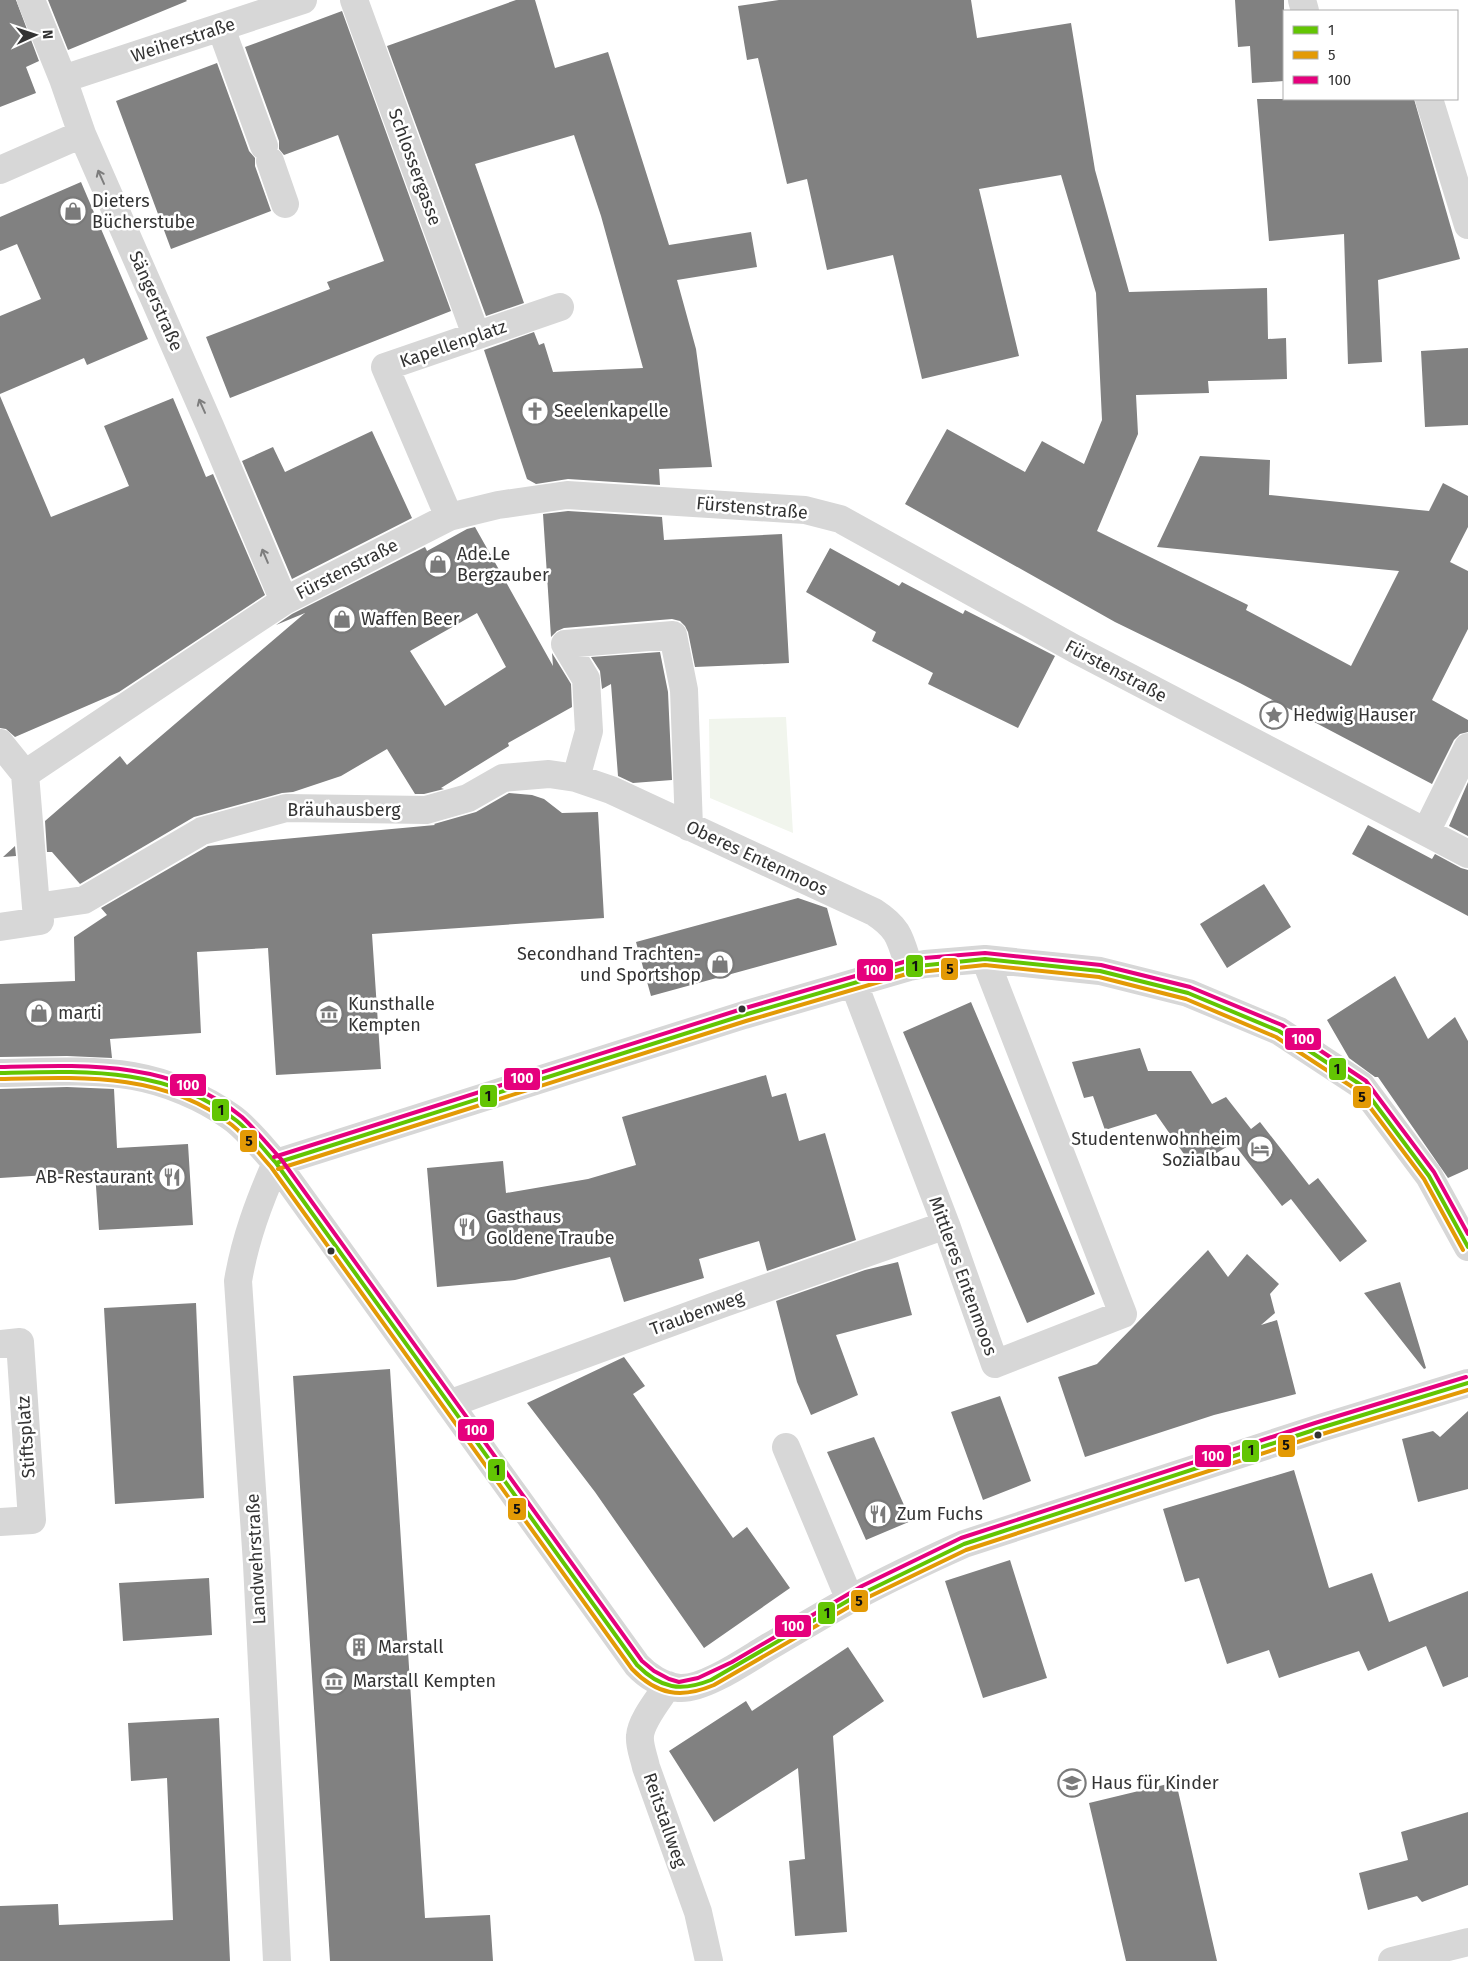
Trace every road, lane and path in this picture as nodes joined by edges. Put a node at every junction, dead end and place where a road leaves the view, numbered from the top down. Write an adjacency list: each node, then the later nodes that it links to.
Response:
1 (31, 0): 5 (street, Sängerstraße)
2 (303, 0): 4 (street, Weiherstraße)
3 (354, 0): 12 (street, Schlossergasse)
4 (221, 28): 5 (street, Weiherstraße); 9 (street)
5 (63, 78): 7 (street, Sängerstraße)
6 (1429, 100): 10 (street)
7 (82, 134): 8 (street); 14 (street, Sängerstraße, one-way to 7)
8 (0, 170)
9 (285, 204)
10 (1468, 226)
11 (560, 307): 12 (street, Kapellenplatz)
12 (476, 335): 13 (street, Kapellenplatz)
13 (449, 517): 14 (street, Fürstenstraße); 20 (street, Fürstenstraße)
14 (284, 601): 17 (street, Fürstenstraße)
15 (0, 743): 17 (street)
16 (1468, 747): 20 (street)
17 (25, 774): 22 (street)
18 (576, 778): 19 (street, Oberes Entenmoos); 19 (street); 22 (street, Bräuhausberg)
19 (689, 826): 25 (street, Oberes Entenmoos)
20 (1426, 832): 21 (street, Fürstenstraße)
21 (1468, 854)
22 (36, 907): 23 (street)
23 (0, 927)
24 (985, 959): 25 (street); 29 (street, Mittleres Entenmoos); 30 (street)
25 (909, 968): 26 (street)
26 (854, 984): 28 (street); 29 (street, Mittleres Entenmoos)
27 (0, 1073): 28 (street)
28 (276, 1164): 34 (street); 40 (street, Landwehrstraße)
29 (946, 1226): 34 (street, Traubenweg)
30 (1468, 1247)
31 (0, 1344): 36 (street, Stiftsplatz)
32 (1468, 1370): 33 (street)
33 (1457, 1386): 37 (street)
34 (449, 1404): 38 (street)
35 (786, 1448): 37 (street)
36 (0, 1522)
37 (850, 1600): 38 (street)
38 (668, 1685): 41 (street, Reitstallweg)
39 (1468, 1942): 42 (street)
40 (277, 1961)
41 (709, 1961)
42 (1392, 1961)

